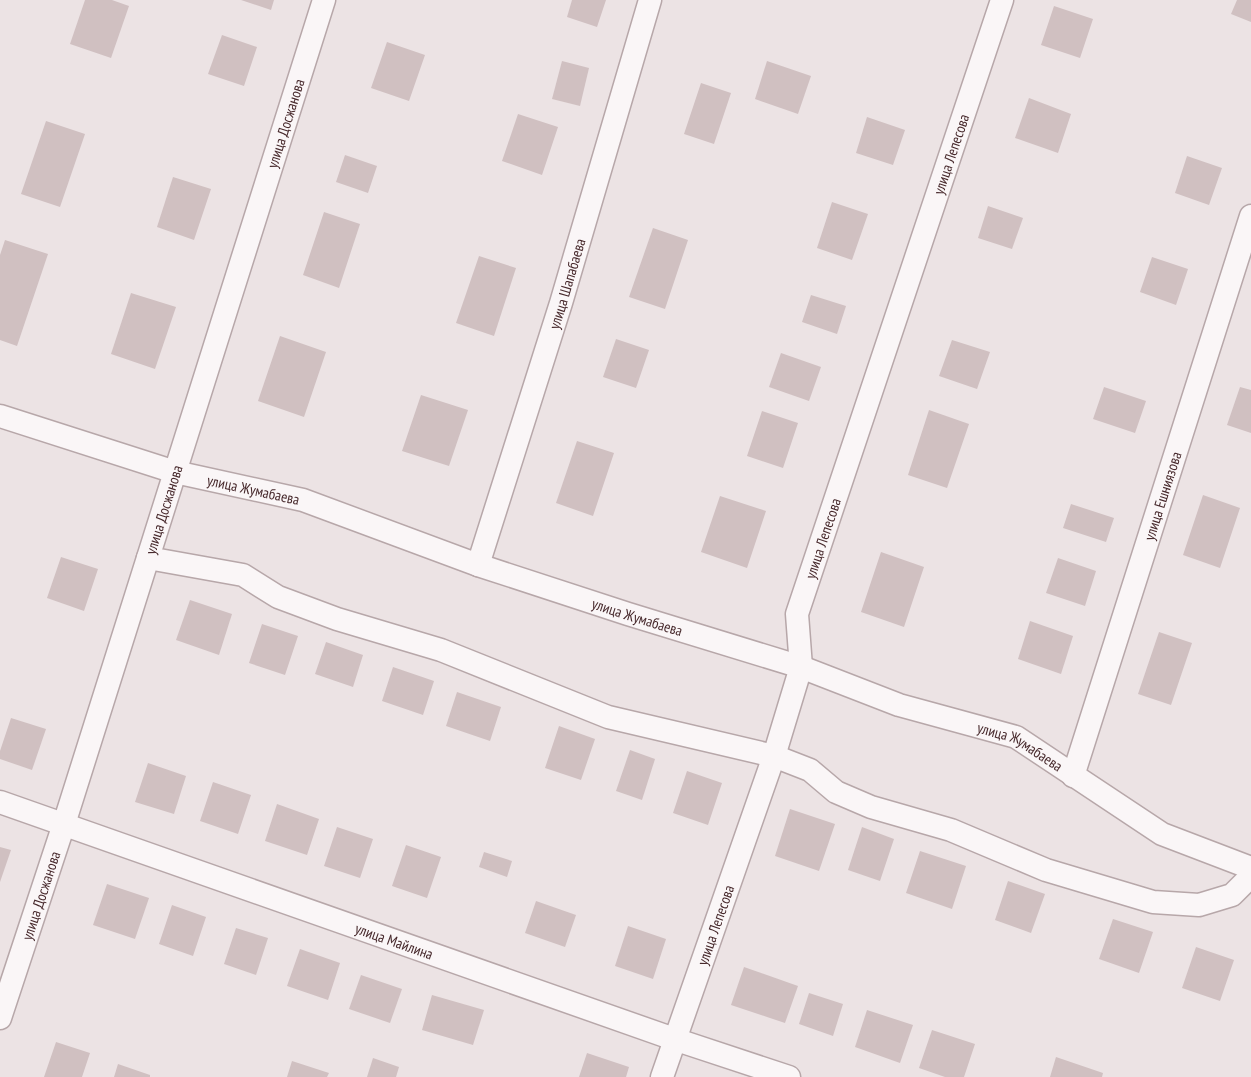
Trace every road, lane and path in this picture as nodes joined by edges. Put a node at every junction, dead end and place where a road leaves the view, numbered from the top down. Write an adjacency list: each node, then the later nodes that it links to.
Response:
1 (324, 0): 6 (street, улица Досжанова)
2 (650, 0): 8 (street, улица Шапабаева)
3 (1002, 0): 9 (street, улица Лепесова)
4 (1251, 216): 11 (street, улица Ешниязова)
5 (0, 416): 6 (street, улица Жумабаева)
6 (174, 472): 7 (street, улица Досжанова); 8 (street, улица Жумабаева)
7 (148, 558): 10 (street); 13 (street, улица Досжанова)
8 (478, 565): 9 (street, улица Жумабаева)
9 (800, 667): 10 (street, улица Лепесова); 11 (street, улица Жумабаева)
10 (774, 756): 15 (street); 17 (street, улица Лепесова)
11 (1073, 776): 14 (street, улица Жумабаева)
12 (0, 802): 13 (street, улица Майлина)
13 (64, 824): 16 (street, улица Досжанова); 17 (street, улица Майлина)
14 (1251, 868)
15 (1251, 876)
16 (0, 1018)
17 (674, 1039): 18 (street, улица Лепесова); 19 (street, улица Майлина)
18 (662, 1077)
19 (789, 1077)

